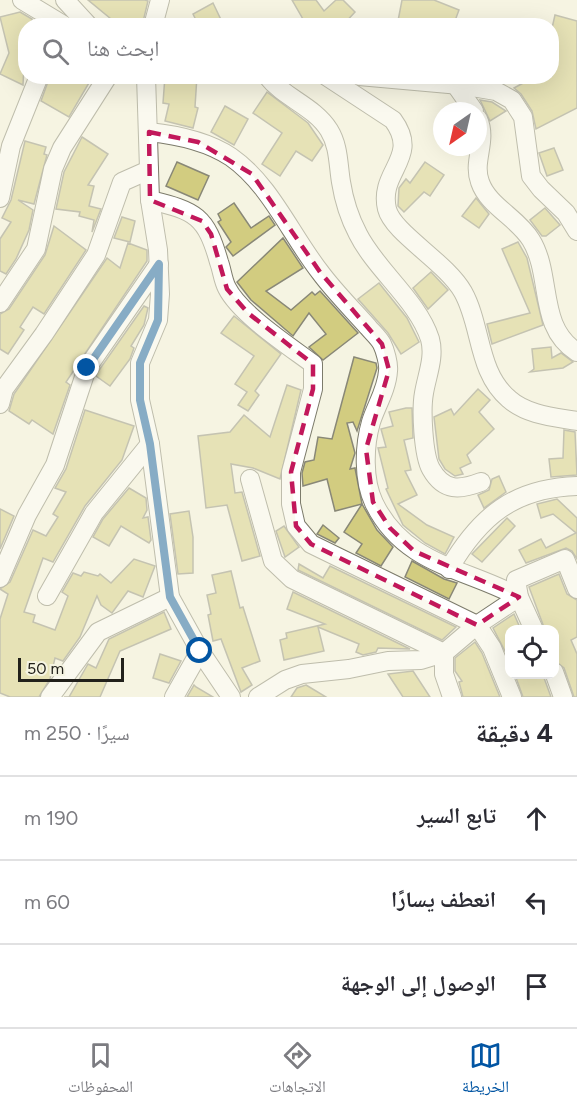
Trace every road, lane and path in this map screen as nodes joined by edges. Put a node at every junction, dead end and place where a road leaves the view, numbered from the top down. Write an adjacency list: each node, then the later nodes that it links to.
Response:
1 (22, 0): 4 (street)
2 (64, 0): 5 (street)
3 (160, 0): 6 (street)
4 (52, 18)
5 (81, 18)
6 (155, 18)
7 (36, 84): 17 (street)
8 (103, 84): 21 (street)
9 (146, 84): 14 (street)
10 (277, 84): 27 (street)
11 (338, 84): 24 (street)
12 (455, 84): 13 (street); 19 (street)
13 (468, 102)
14 (149, 132): 16 (street); 29 (street)
15 (481, 156): 22 (street)
16 (149, 170): 18 (street); 23 (street)
17 (0, 198)
18 (150, 200): 20 (street); 35 (street)
19 (577, 231)
20 (159, 264): 25 (street); 30 (street)
21 (0, 303)
22 (577, 352)
23 (0, 404)
24 (577, 421)
25 (150, 444): 32 (street); 33 (street)
26 (250, 478): 38 (street)
27 (481, 482)
28 (577, 486): 29 (street)
29 (449, 569): 34 (street)
30 (0, 578)
31 (577, 589): 34 (street)
32 (47, 596)
33 (170, 597): 37 (street); 40 (street)
34 (519, 597): 35 (street); 36 (street)
35 (477, 625): 38 (street); 45 (street)
36 (532, 625)
37 (200, 651): 41 (street); 42 (street)
38 (444, 653): 43 (street); 44 (street)
39 (557, 679): 46 (street)
40 (50, 697)
41 (174, 697)
42 (231, 697)
43 (258, 697)
44 (452, 697)
45 (513, 697)
46 (563, 697)

